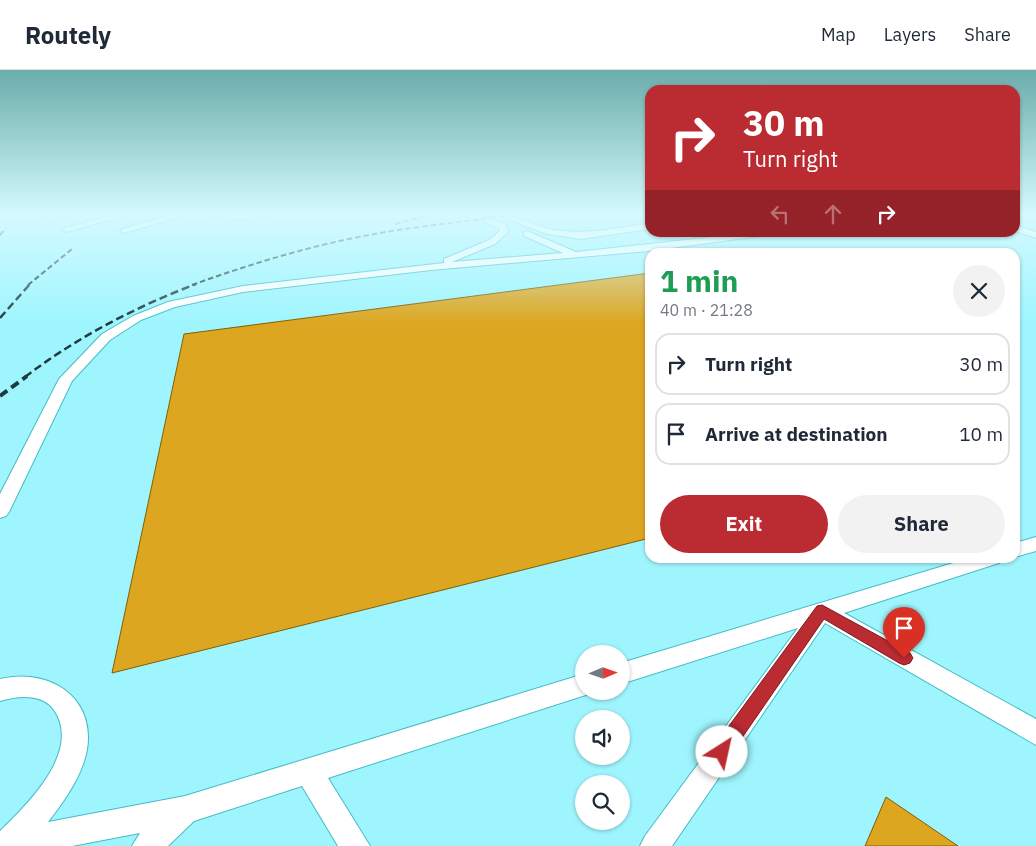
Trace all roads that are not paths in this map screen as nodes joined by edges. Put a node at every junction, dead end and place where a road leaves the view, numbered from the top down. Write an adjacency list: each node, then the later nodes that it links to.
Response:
1 (472, 250): 5 (lane)
2 (566, 250): 4 (lane)
3 (611, 250): 4 (lane)
4 (575, 254): 5 (lane)
5 (431, 267): 6 (lane)
6 (0, 512)
7 (1036, 544): 8 (lane)
8 (1020, 549)
9 (976, 563): 10 (lane)
10 (822, 611): 11 (lane); 14 (lane); 20 (lane)
11 (630, 671)
12 (575, 689): 15 (lane)
13 (0, 690): 17 (lane)
14 (1036, 733)
15 (309, 772): 16 (lane); 19 (lane)
16 (185, 810): 17 (lane); 18 (lane)
17 (6, 845)
18 (147, 846)
19 (355, 846)
20 (655, 846)

